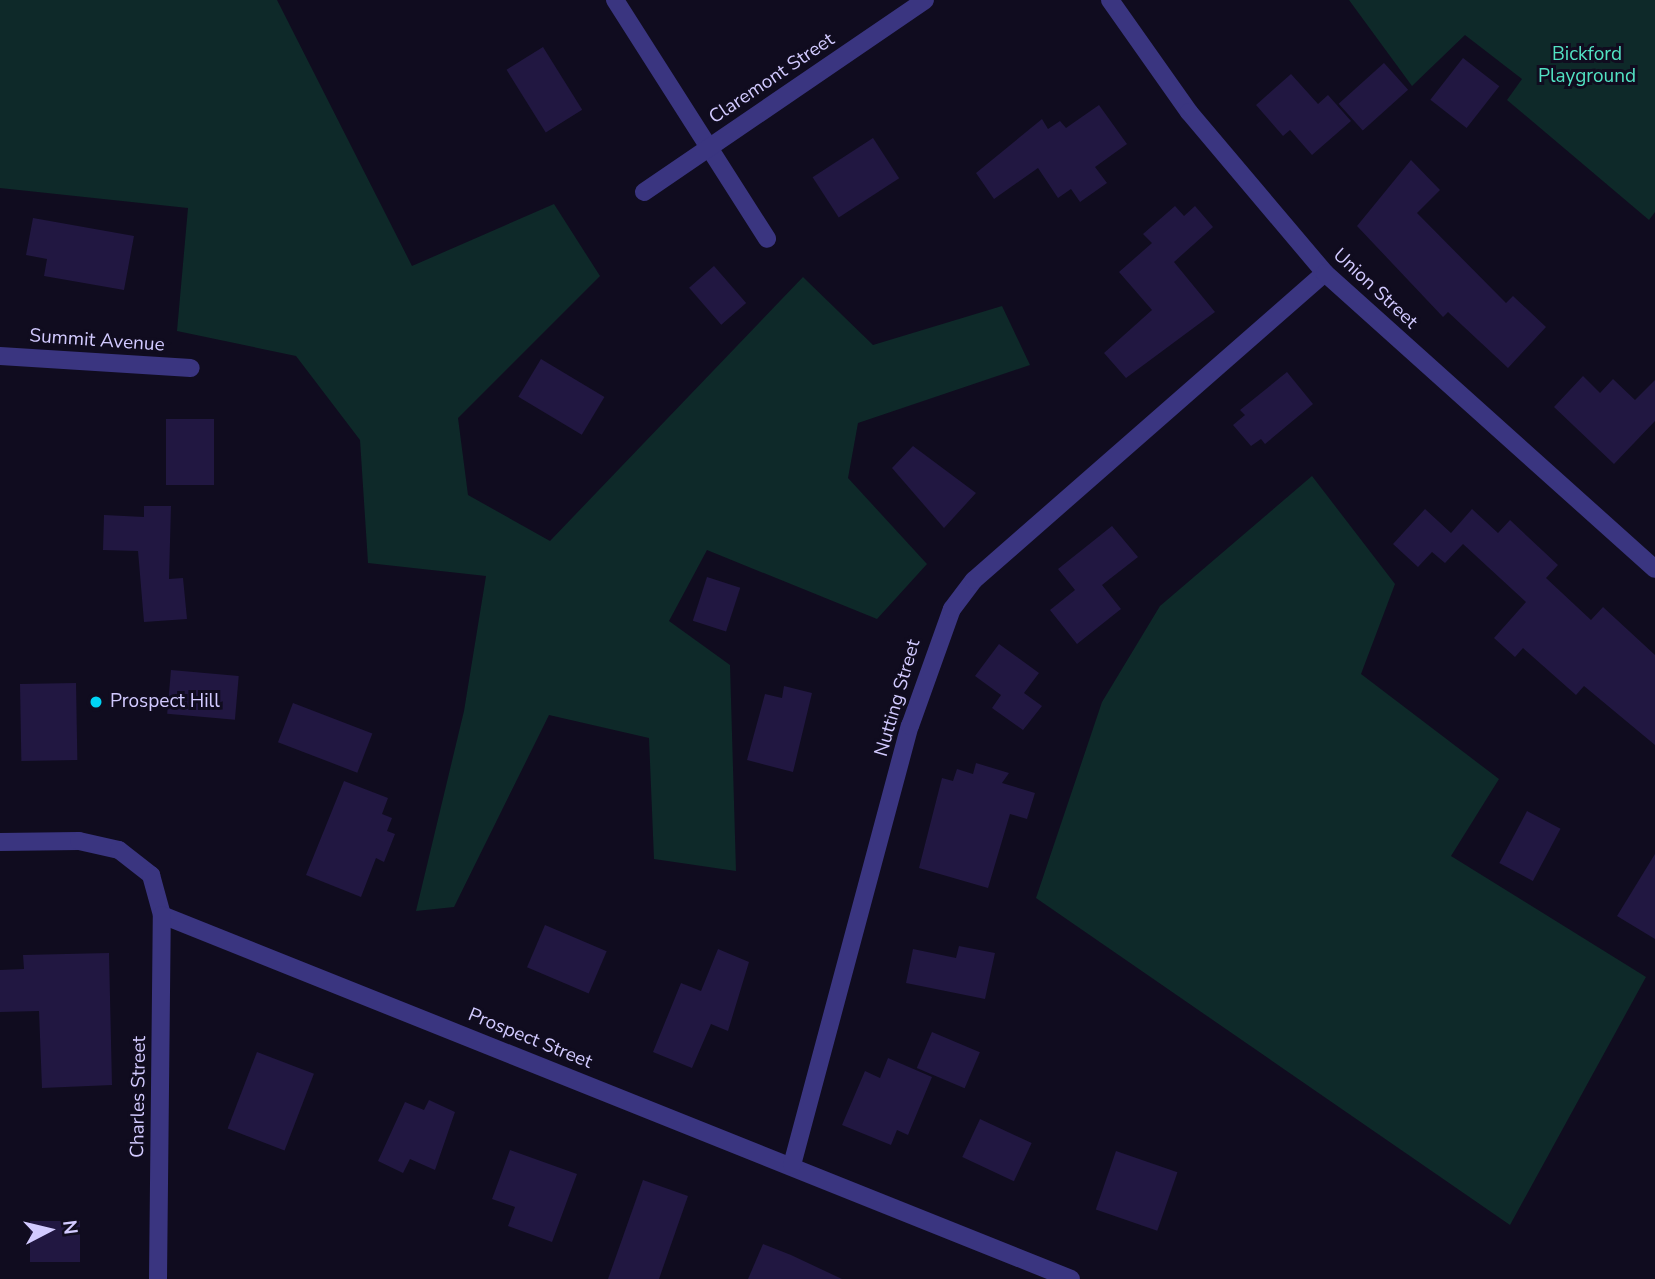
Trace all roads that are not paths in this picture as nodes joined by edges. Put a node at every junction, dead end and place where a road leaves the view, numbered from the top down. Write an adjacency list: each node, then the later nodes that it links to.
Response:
1 (615, 0): 4 (street)
2 (925, 0): 4 (street, Claremont Street)
3 (1110, 0): 7 (street, Union Street)
4 (708, 149): 5 (street, Claremont Street); 6 (street)
5 (644, 192)
6 (767, 239)
7 (1325, 273): 10 (street, Union Street); 13 (street, Nutting Street)
8 (0, 356): 9 (street, Summit Avenue)
9 (191, 368)
10 (1655, 569)
11 (0, 842): 12 (street)
12 (162, 915): 13 (street, Prospect Street); 14 (street, Charles Street)
13 (792, 1165): 15 (street, Prospect Street)
14 (158, 1279)
15 (1070, 1279)

